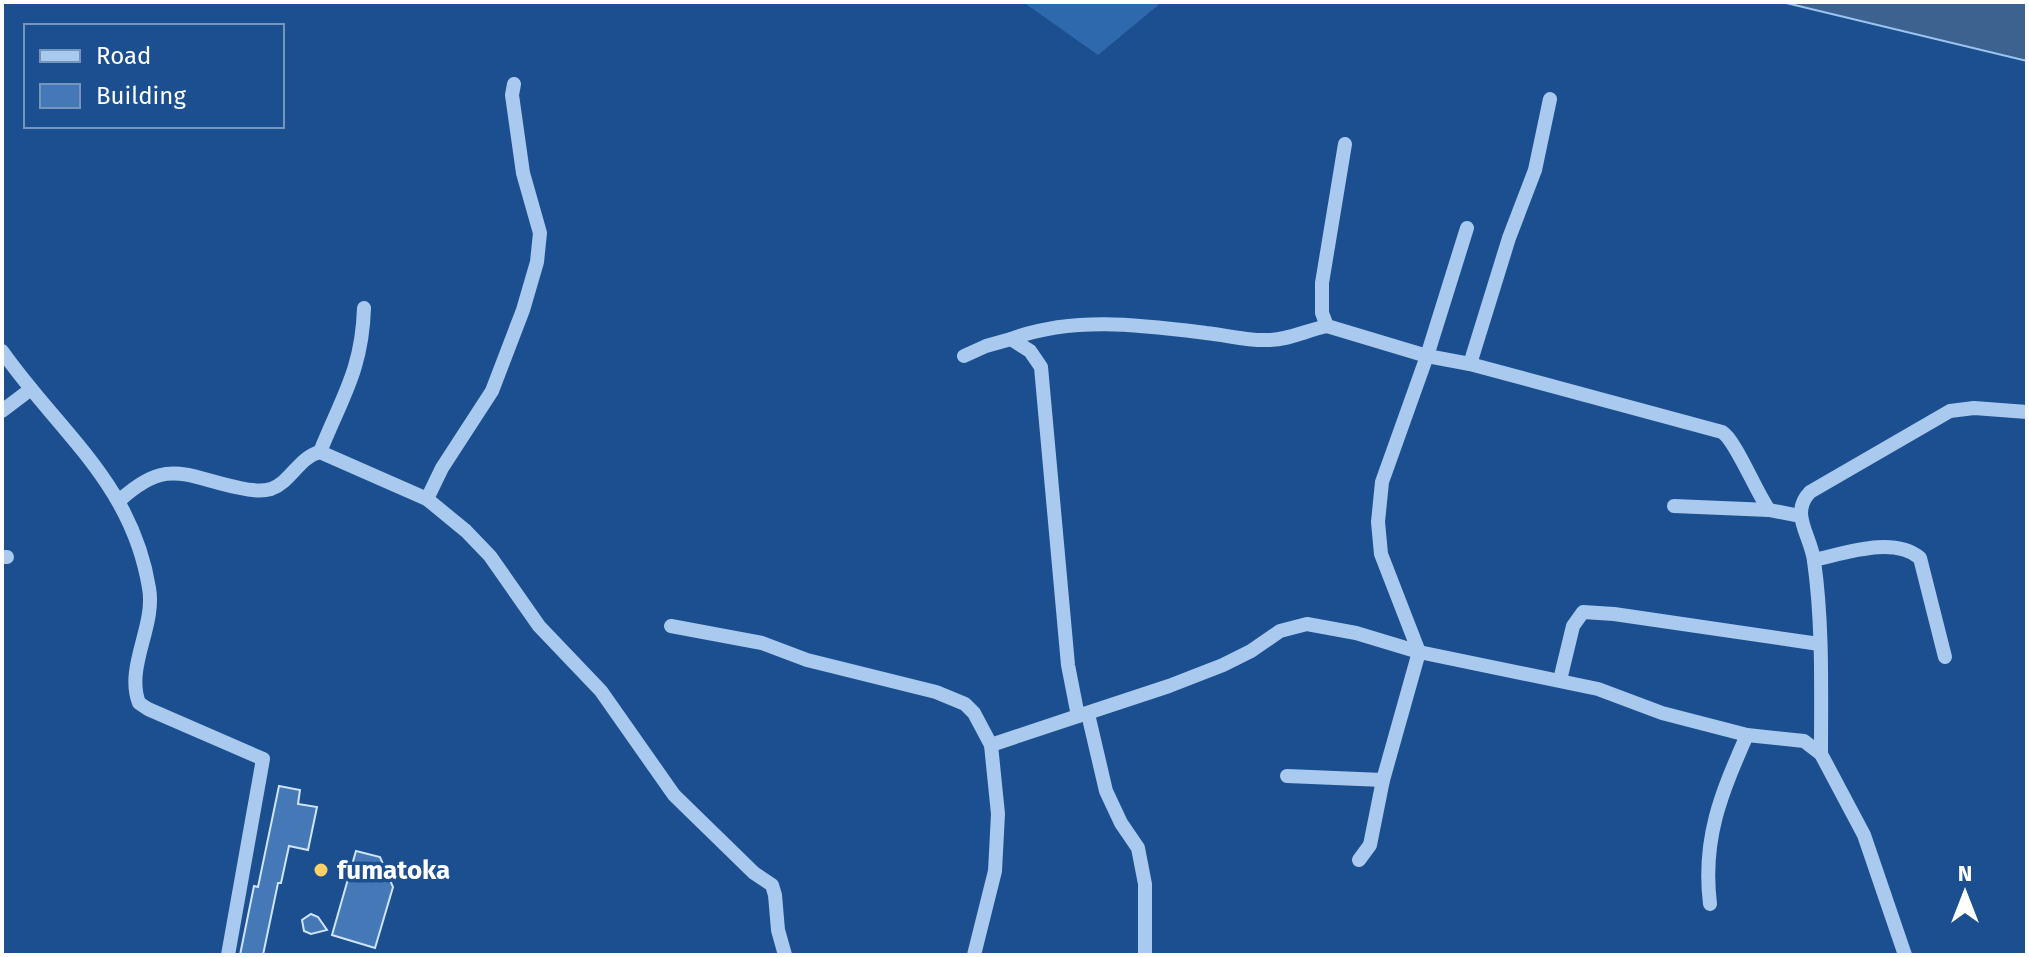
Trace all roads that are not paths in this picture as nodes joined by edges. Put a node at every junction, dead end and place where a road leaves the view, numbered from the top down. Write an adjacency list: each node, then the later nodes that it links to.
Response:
1 (514, 84): 16 (street)
2 (1550, 99): 11 (street)
3 (1345, 144): 6 (street)
4 (1467, 228): 10 (street)
5 (364, 308): 15 (street)
6 (1327, 326): 7 (street); 10 (street)
7 (1011, 339): 9 (street); 27 (street)
8 (2, 351): 12 (street)
9 (964, 356)
10 (1427, 356): 11 (street); 24 (street)
11 (1470, 364): 19 (street)
12 (31, 389): 13 (street); 17 (street)
13 (2, 411)
14 (2027, 412): 20 (street)
15 (320, 452): 16 (street); 17 (street)
16 (427, 499): 36 (street)
17 (119, 501): 35 (street)
18 (1674, 506): 19 (street)
19 (1769, 510): 20 (street)
20 (1800, 516): 21 (street)
21 (1814, 560): 23 (street); 25 (street)
22 (671, 626): 29 (street)
23 (1819, 644): 26 (street); 30 (street)
24 (1419, 652): 26 (street); 27 (street); 32 (street)
25 (1945, 657)
26 (1560, 680): 28 (street)
27 (1083, 715): 29 (street); 38 (street)
28 (1747, 735): 30 (street); 34 (street)
29 (991, 745): 37 (street)
30 (1821, 754): 39 (street)
31 (1287, 776): 32 (street)
32 (1383, 780): 33 (street)
33 (1359, 860)
34 (1710, 904)
35 (228, 955)
36 (785, 955)
37 (974, 955)
38 (1145, 955)
39 (1905, 955)

